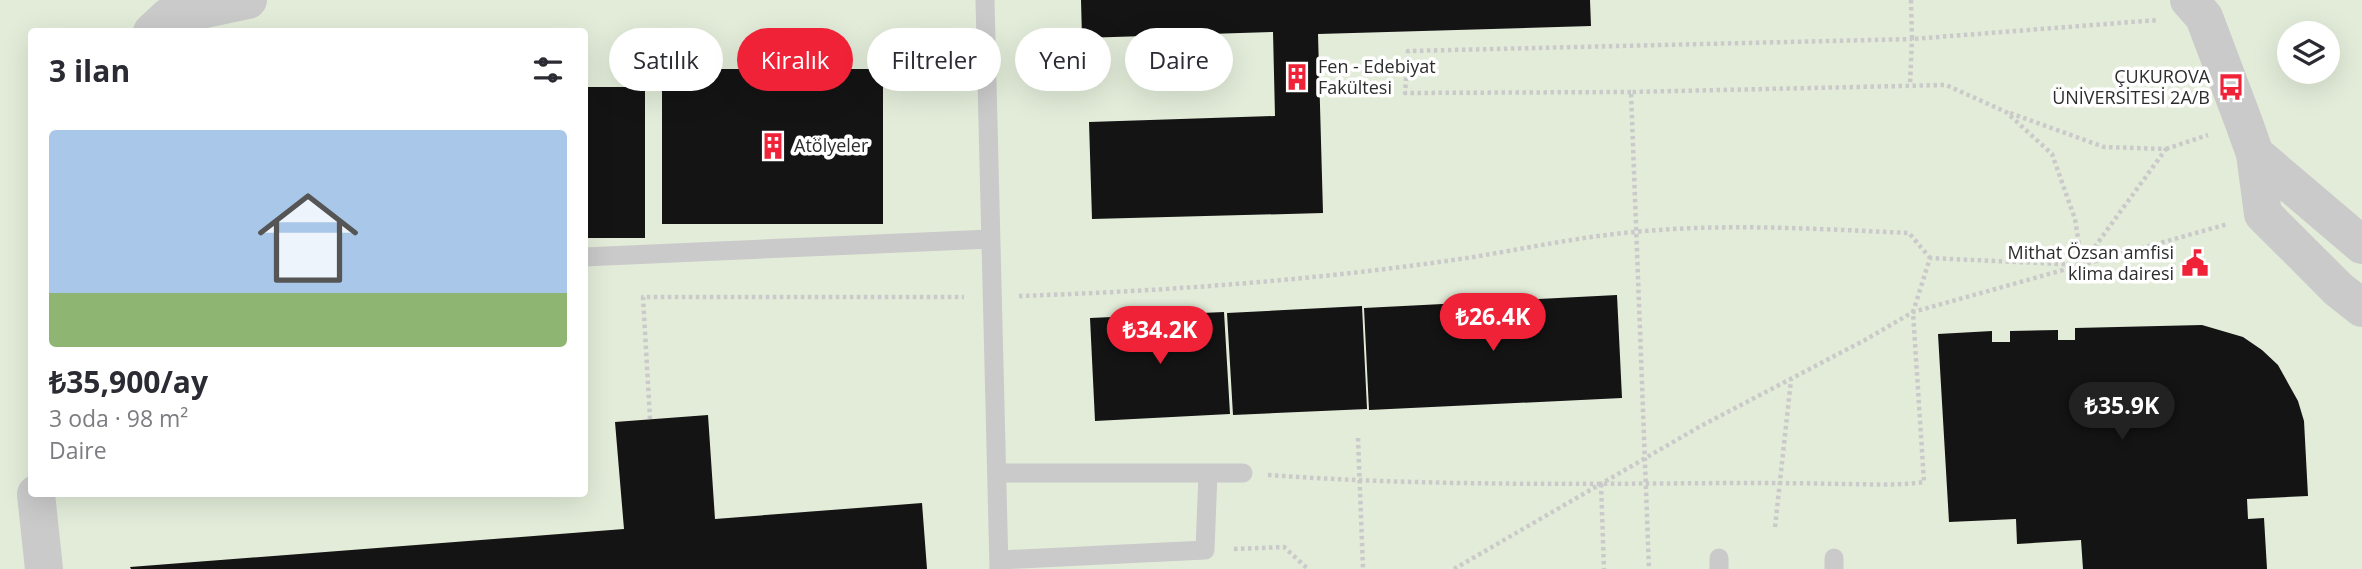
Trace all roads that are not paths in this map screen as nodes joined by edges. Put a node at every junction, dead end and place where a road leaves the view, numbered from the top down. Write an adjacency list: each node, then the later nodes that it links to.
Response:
1 (248, 0): 4 (street)
2 (985, 0): 6 (lane)
3 (2197, 8): 5 (street)
4 (156, 28)
5 (2255, 154): 7 (street); 9 (street)
6 (990, 239): 8 (lane); 10 (lane)
7 (2362, 245)
8 (588, 257)
9 (2362, 308)
10 (997, 473): 11 (lane); 14 (lane)
11 (1208, 473): 12 (lane); 14 (lane)
12 (1243, 473)
13 (36, 497): 15 (street)
14 (999, 564)
15 (44, 569)

